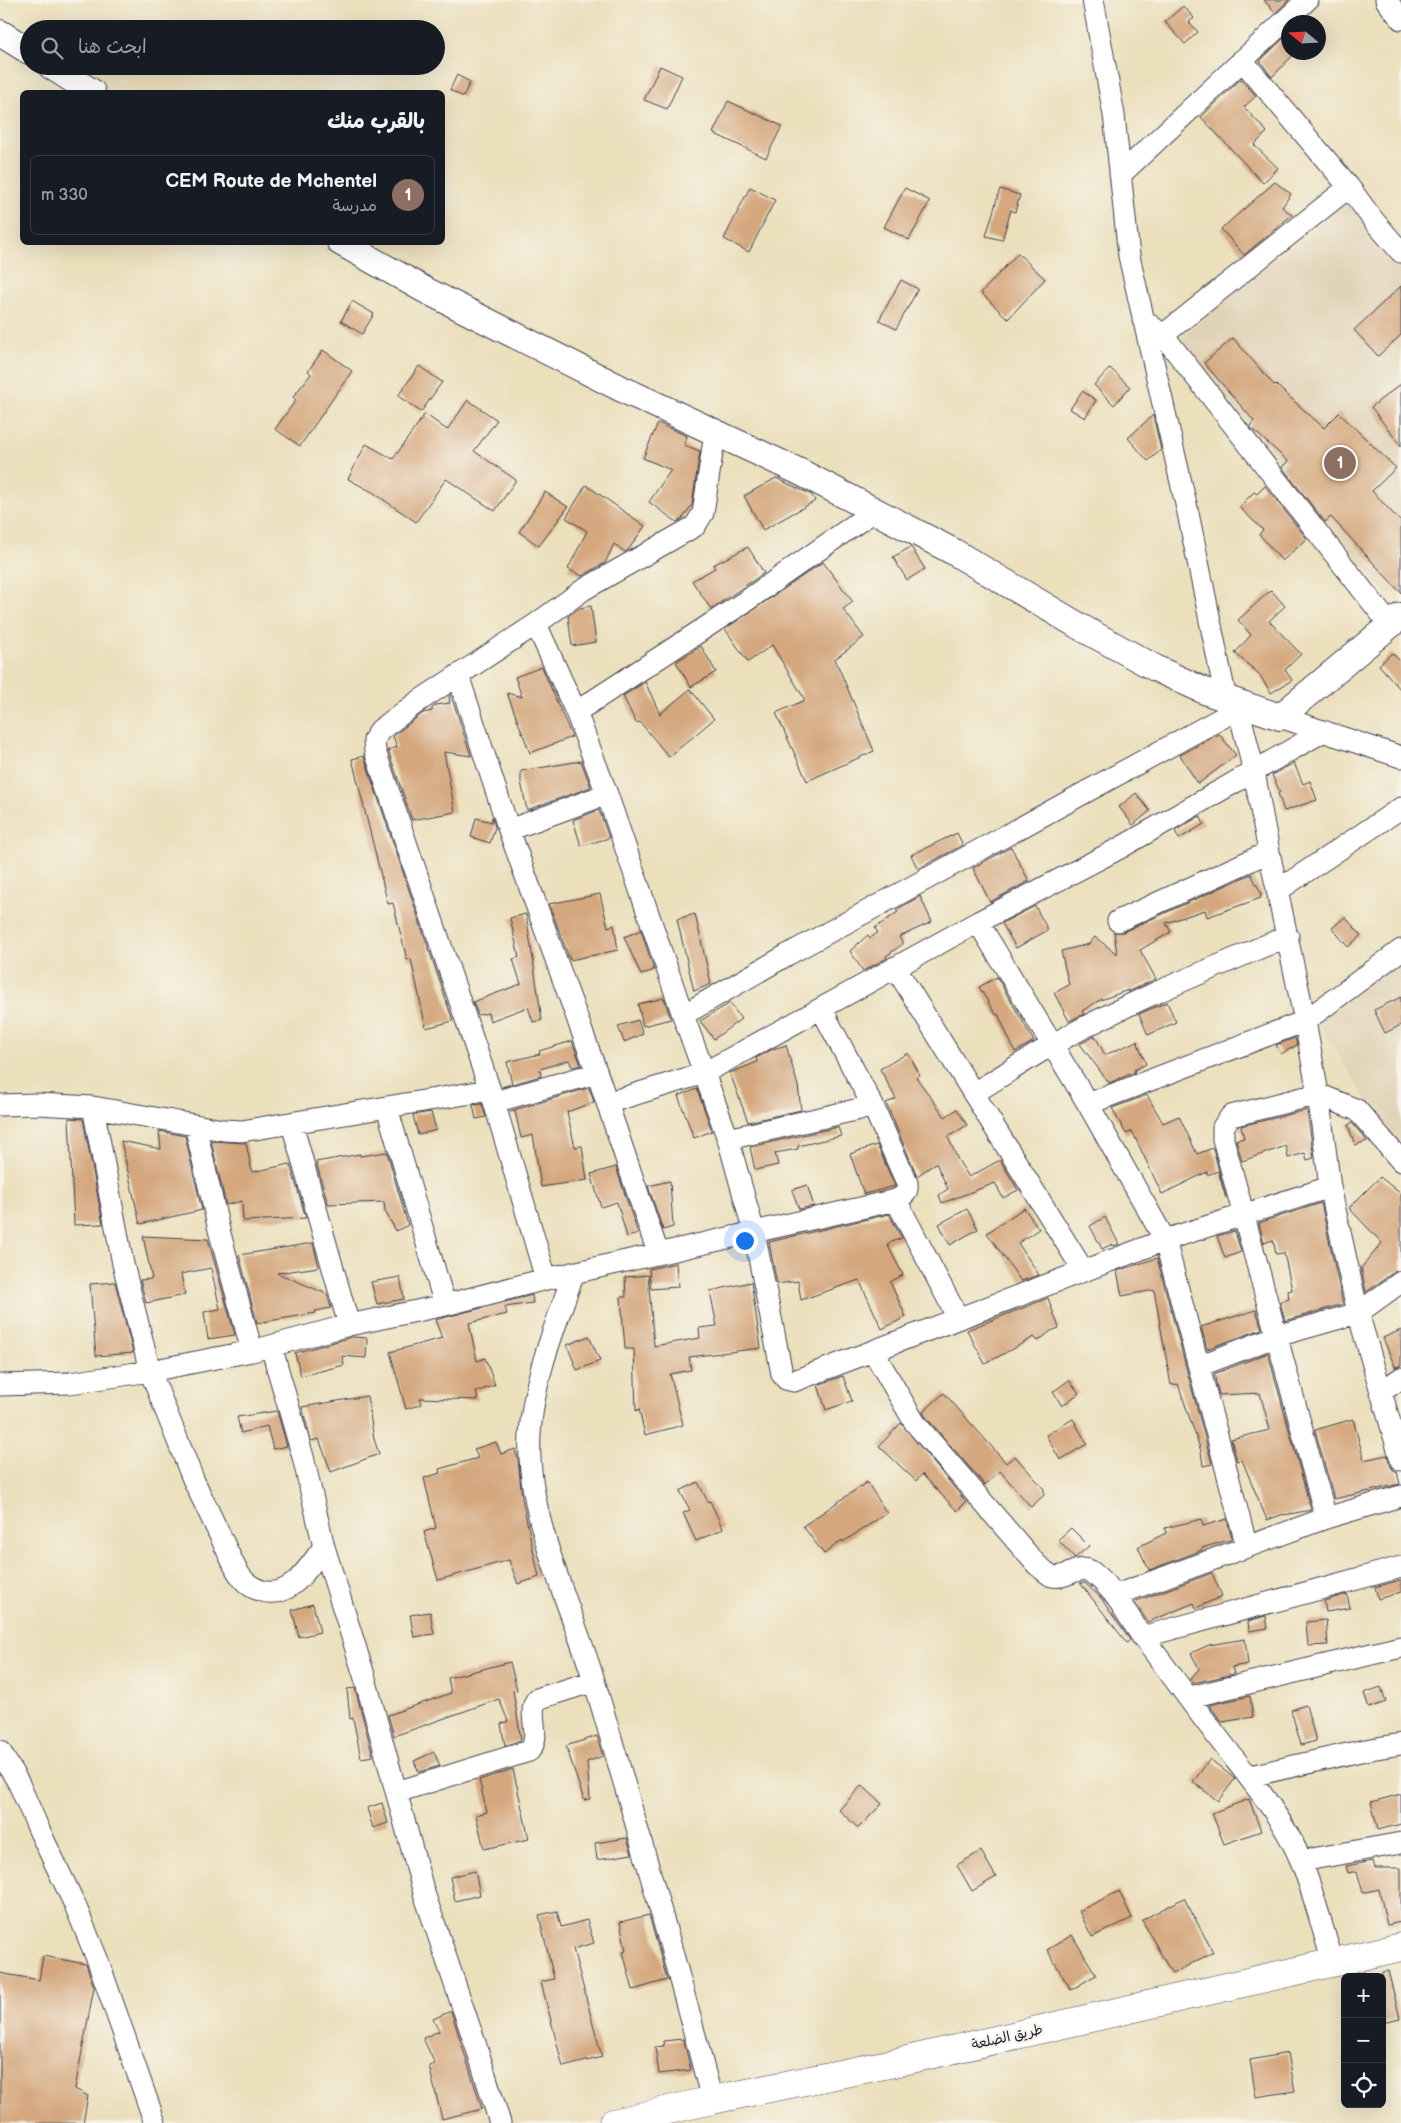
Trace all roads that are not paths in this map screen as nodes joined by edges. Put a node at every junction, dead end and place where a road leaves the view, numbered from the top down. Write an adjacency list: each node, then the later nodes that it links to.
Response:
1 (1093, 0): 10 (street)
2 (1307, 0): 7 (street)
3 (1386, 0): 4 (street)
4 (1401, 19)
5 (0, 32): 6 (street)
6 (20, 45)
7 (1242, 60): 10 (street); 11 (street)
8 (66, 75): 9 (street)
9 (89, 90)
10 (1120, 175): 14 (street)
11 (1349, 187): 13 (street); 15 (street)
12 (345, 245): 16 (street)
13 (1401, 252)
14 (1143, 320): 15 (street); 21 (street)
15 (1164, 335): 18 (street)
16 (715, 433): 17 (street); 19 (street)
17 (874, 510): 21 (street); 22 (street)
18 (1396, 620): 23 (street)
19 (536, 624): 20 (street); 22 (street)
20 (458, 675): 29 (street); 45 (street)
21 (1234, 703): 23 (street); 26 (street); 38 (street)
22 (576, 712): 27 (street)
23 (1280, 717): 24 (street)
24 (1324, 731): 25 (street); 26 (street)
25 (1401, 757)
26 (1254, 772): 30 (street); 33 (street)
27 (607, 794): 29 (street); 38 (street)
28 (1401, 808): 31 (street)
29 (509, 830): 41 (street)
30 (1269, 852): 31 (street); 32 (street)
31 (1277, 891): 34 (street)
32 (1118, 920)
33 (978, 922): 36 (street); 40 (street)
34 (1288, 936): 39 (street); 40 (street)
35 (1401, 950): 39 (street)
36 (895, 967): 37 (street); 43 (street)
37 (822, 1010): 42 (street); 50 (street)
38 (683, 1015): 42 (street)
39 (1305, 1021): 44 (street); 47 (street)
40 (1052, 1045): 43 (street); 47 (street)
41 (597, 1073): 45 (street); 46 (street)
42 (704, 1073): 46 (street); 54 (street)
43 (974, 1094): 62 (street)
44 (1318, 1094): 55 (street); 56 (street); 58 (street)
45 (492, 1096): 51 (street); 64 (street)
46 (606, 1103): 61 (street)
47 (1088, 1104): 60 (street)
48 (0, 1105): 49 (street)
49 (93, 1106): 53 (street); 74 (street)
50 (873, 1106): 54 (street); 57 (street)
51 (387, 1108): 52 (street); 66 (street)
52 (292, 1124): 53 (street); 69 (street)
53 (195, 1125): 71 (street)
54 (728, 1139): 59 (street)
55 (1400, 1157)
56 (1330, 1186): 58 (street); 67 (street)
57 (896, 1200): 59 (street); 68 (street)
58 (1244, 1214): 60 (street); 70 (street)
59 (754, 1232): 61 (street); 72 (street)
60 (1166, 1240): 62 (street); 73 (street)
61 (658, 1253): 63 (street)
62 (1083, 1270): 68 (street)
63 (574, 1272): 64 (street); 87 (street)
64 (546, 1279): 66 (street)
65 (1401, 1282): 67 (street)
66 (446, 1305): 69 (street)
67 (1358, 1313): 70 (street); 77 (street)
68 (958, 1318): 72 (street)
69 (349, 1325): 71 (street)
70 (1277, 1336): 73 (street); 80 (street)
71 (261, 1348): 74 (street); 81 (street)
72 (873, 1351): 84 (street)
73 (1199, 1366): 82 (street)
74 (150, 1371): 76 (street); 81 (street)
75 (1401, 1378): 77 (street)
76 (0, 1385)
77 (1381, 1392): 78 (street)
78 (1401, 1460)
79 (1401, 1496): 80 (street)
80 (1326, 1518): 82 (street)
81 (324, 1547): 92 (street)
82 (1247, 1547): 84 (street)
83 (1401, 1567): 85 (street)
84 (1116, 1595): 85 (street)
85 (1142, 1637): 88 (street)
86 (1401, 1647): 88 (street)
87 (594, 1681): 92 (street); 97 (street)
88 (1190, 1696): 91 (street)
89 (1401, 1744): 91 (street)
90 (0, 1751): 99 (street)
91 (1250, 1776): 94 (street)
92 (397, 1792): 100 (street)
93 (1401, 1843): 94 (street)
94 (1300, 1861): 96 (street)
95 (1401, 1947): 96 (main road, طريق الضلعة)
96 (1333, 1962): 97 (main road, طريق الضلعة)
97 (712, 2100): 98 (main road, طريق الضلعة)
98 (683, 2115): 101 (main road, طريق الضلعة)
99 (155, 2123)
100 (500, 2123)
101 (613, 2123)

